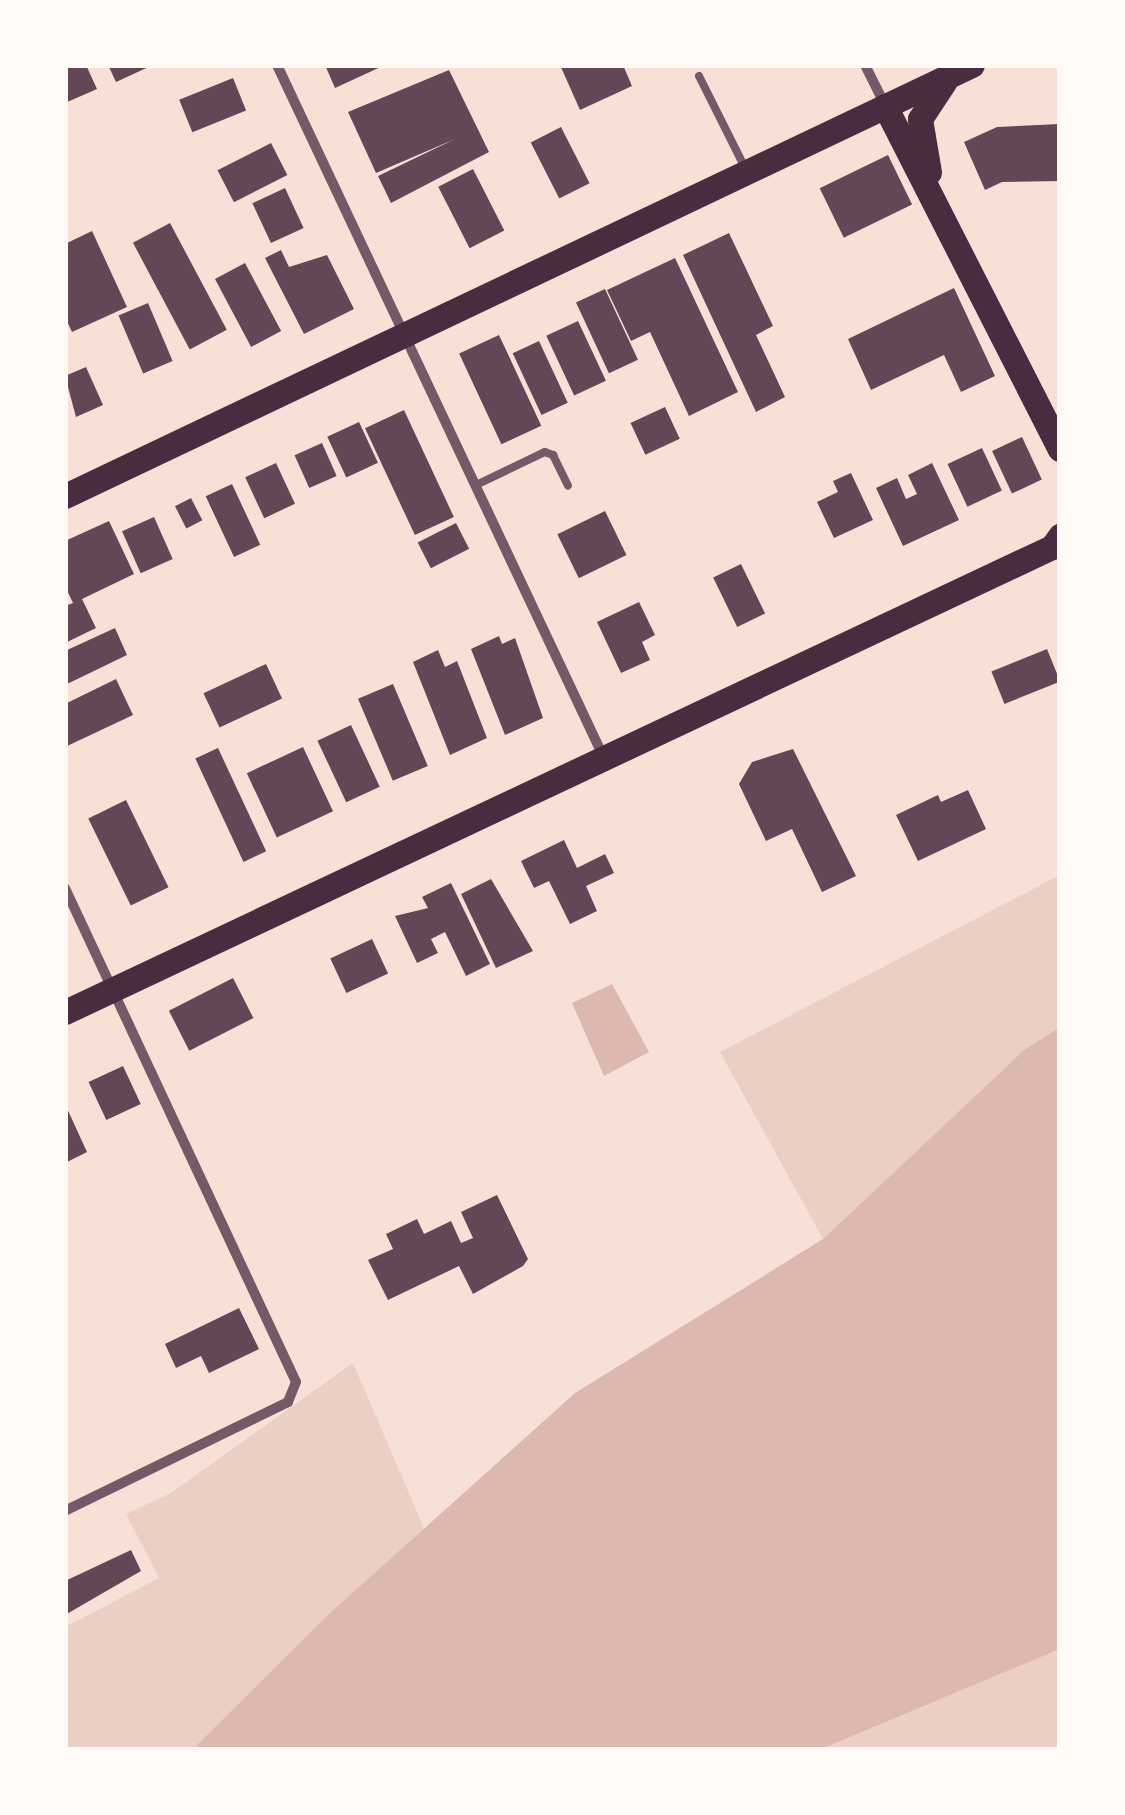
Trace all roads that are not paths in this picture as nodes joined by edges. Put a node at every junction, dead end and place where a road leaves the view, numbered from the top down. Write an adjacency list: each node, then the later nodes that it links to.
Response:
1 (277, 65): 8 (street)
2 (865, 65): 5 (street)
3 (962, 70): 5 (main road); 7 (main road)
4 (699, 76): 6 (lane)
5 (885, 106): 6 (main road); 7 (main road)
6 (747, 172): 8 (main road)
7 (936, 206): 9 (main road)
8 (406, 334): 10 (street); 12 (main road)
9 (1060, 449)
10 (476, 485): 11 (lane); 14 (street)
11 (568, 486)
12 (65, 496)
13 (1056, 542): 14 (main road)
14 (603, 756): 16 (main road)
15 (65, 888): 16 (street)
16 (114, 989): 17 (main road); 18 (street)
17 (65, 1012)
18 (65, 1511)

